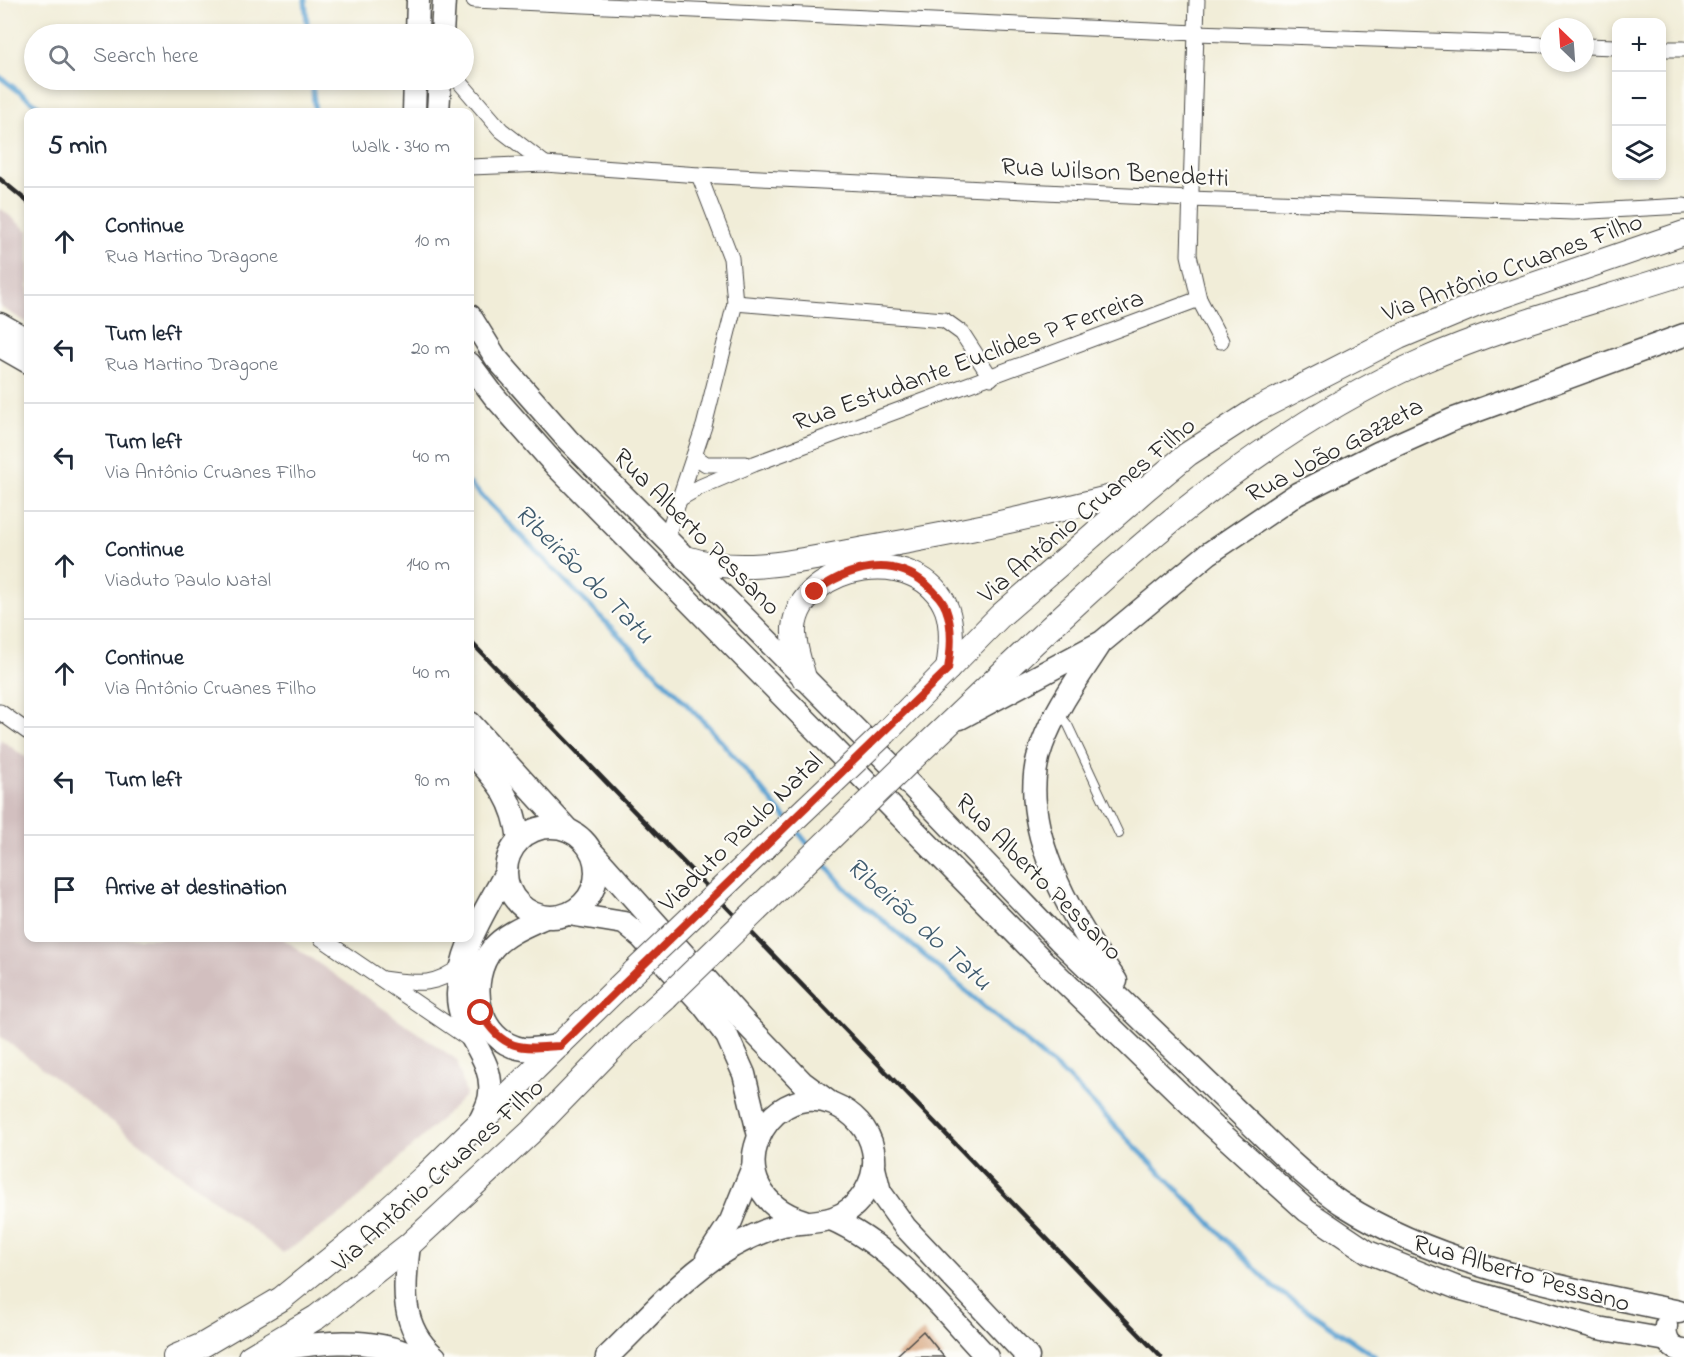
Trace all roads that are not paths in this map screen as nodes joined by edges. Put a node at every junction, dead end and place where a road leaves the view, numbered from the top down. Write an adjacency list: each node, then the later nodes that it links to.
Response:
1 (418, 0): 5 (street)
2 (444, 0): 6 (street)
3 (474, 0): 7 (street)
4 (1197, 0): 7 (street)
5 (417, 24)
6 (443, 24)
7 (1196, 33): 8 (street); 21 (street)
8 (1540, 45)
9 (1594, 46): 10 (street)
10 (1612, 47)
11 (1666, 49): 12 (street)
12 (1684, 49)
13 (415, 90): 16 (street)
14 (439, 90): 17 (street)
15 (467, 90): 18 (street)
16 (414, 108)
17 (438, 108)
18 (545, 164): 19 (street, Rua Wilson Benedetti); 20 (street, Rua Wilson Benedetti)
19 (474, 166)
20 (699, 175): 21 (street, Rua Wilson Benedetti); 26 (street)
21 (1189, 199): 22 (street, Rua Wilson Benedetti); 25 (street)
22 (1684, 206)
23 (1684, 234): 38 (main road, Via Antônio Cruanes Filho)
24 (1679, 277): 47 (main road, Via Antônio Cruanes Filho)
25 (1199, 298): 31 (street); 35 (street, Rua Estudante Euclides P Ferreira)
26 (735, 303): 35 (street); 36 (street)
27 (474, 322): 40 (street, Rua Alberto Pessano)
28 (0, 324): 30 (street)
29 (1684, 336): 42 (street, Rua João Gazzeta)
30 (24, 338)
31 (1221, 340)
32 (0, 346): 33 (street)
33 (24, 360)
34 (474, 369): 78 (street, Rua Alberto Pessano)
35 (990, 378): 37 (street, Rua Estudante Euclides P Ferreira)
36 (694, 456): 37 (street, Rua Estudante Euclides P Ferreira); 39 (street)
37 (754, 464): 39 (street, Rua Estudante Euclides P Ferreira)
38 (1147, 488): 41 (main road); 43 (main road, Via Antônio Cruanes Filho)
39 (681, 498): 40 (street)
40 (666, 538): 41 (street, Rua Alberto Pessano)
41 (686, 558): 44 (street, Rua Alberto Pessano)
42 (1102, 642): 45 (street); 47 (street, Rua João Gazzeta)
43 (948, 669): 44 (main road); 50 (main road, Via Antônio Cruanes Filho)
44 (804, 678): 65 (street, Rua Alberto Pessano)
45 (1057, 711): 53 (lane); 65 (street)
46 (0, 712): 49 (street)
47 (948, 724): 75 (main road, Via Antônio Cruanes Filho, bridge)
48 (474, 727): 52 (street)
49 (24, 729)
50 (885, 733): 63 (main road, Viaduto Paulo Natal, bridge)
51 (474, 755): 54 (street)
52 (567, 829): 54 (street); 55 (street)
53 (1119, 834)
54 (519, 840): 56 (street)
55 (594, 854): 57 (street); 68 (street)
56 (505, 874): 58 (street); 59 (street)
57 (569, 914): 58 (street); 70 (street)
58 (545, 917): 67 (street)
59 (474, 932)
60 (327, 942): 64 (street)
61 (470, 942): 62 (street)
62 (461, 966): 64 (street); 66 (street)
63 (635, 971): 67 (main road, Via Antônio Cruanes Filho)
64 (379, 979): 66 (street)
65 (1141, 1018): 77 (street, Rua Alberto Pessano)
66 (474, 1042): 69 (street)
67 (560, 1046): 69 (main road, Via Antônio Cruanes Filho)
68 (830, 1103): 70 (street); 72 (street)
69 (479, 1123): 80 (main road, Via Antônio Cruanes Filho)
70 (759, 1136): 71 (street)
71 (753, 1167): 74 (street); 76 (street)
72 (874, 1168): 73 (street); 85 (street)
73 (831, 1219): 74 (street); 84 (street)
74 (804, 1221): 76 (street)
75 (409, 1245): 79 (main road, Via Antônio Cruanes Filho); 82 (street)
76 (696, 1273): 83 (street)
77 (1681, 1312): 78 (street)
78 (1676, 1346)
79 (254, 1355): 81 (street)
80 (175, 1357)
81 (415, 1357)
82 (435, 1357)
83 (607, 1357)
84 (987, 1357)
85 (1028, 1357)

